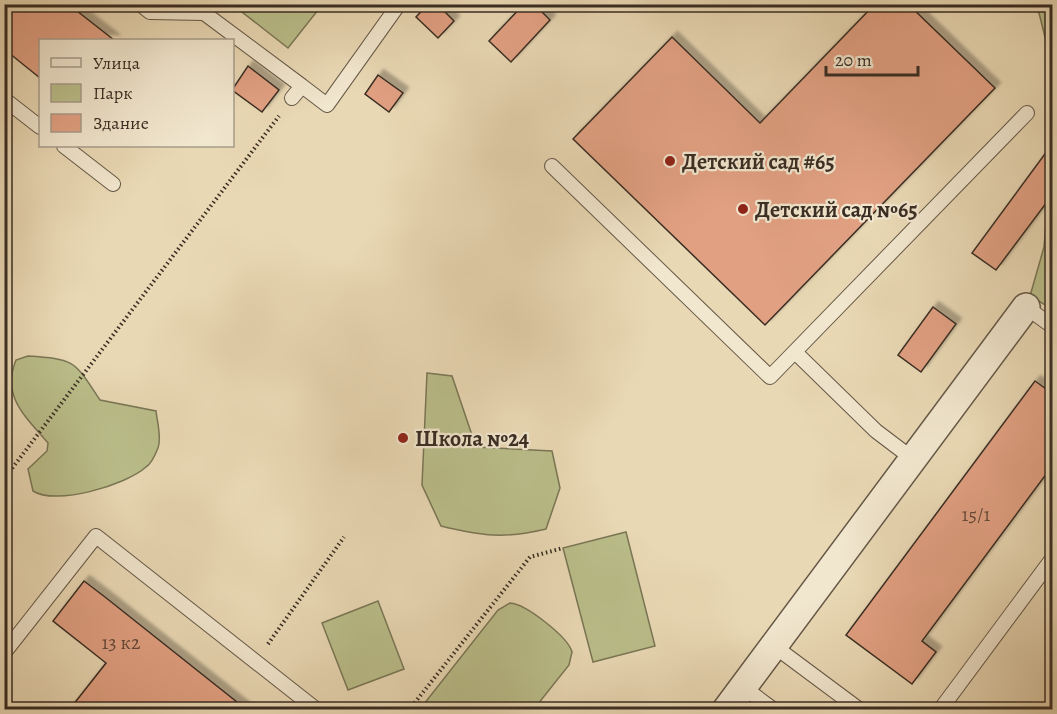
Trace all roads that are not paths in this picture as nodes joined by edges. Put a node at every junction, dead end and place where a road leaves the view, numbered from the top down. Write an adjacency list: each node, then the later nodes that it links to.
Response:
1 (140, 4): 3 (lane)
2 (399, 4): 3 (lane)
3 (302, 86): 4 (lane)
4 (292, 98)
5 (4, 99): 7 (lane)
6 (1027, 113): 13 (lane)
7 (39, 126)
8 (65, 147): 10 (lane)
9 (552, 166): 13 (lane)
10 (113, 184)
11 (1026, 307): 12 (lane); 14 (street)
12 (1053, 326)
13 (795, 352): 14 (lane)
14 (913, 459): 16 (street)
15 (1053, 559): 23 (lane)
16 (774, 646): 18 (street); 22 (lane)
17 (4, 652): 19 (lane)
18 (743, 687): 20 (street); 21 (lane)
19 (317, 710)
20 (726, 710)
21 (774, 710)
22 (860, 710)
23 (940, 710)

